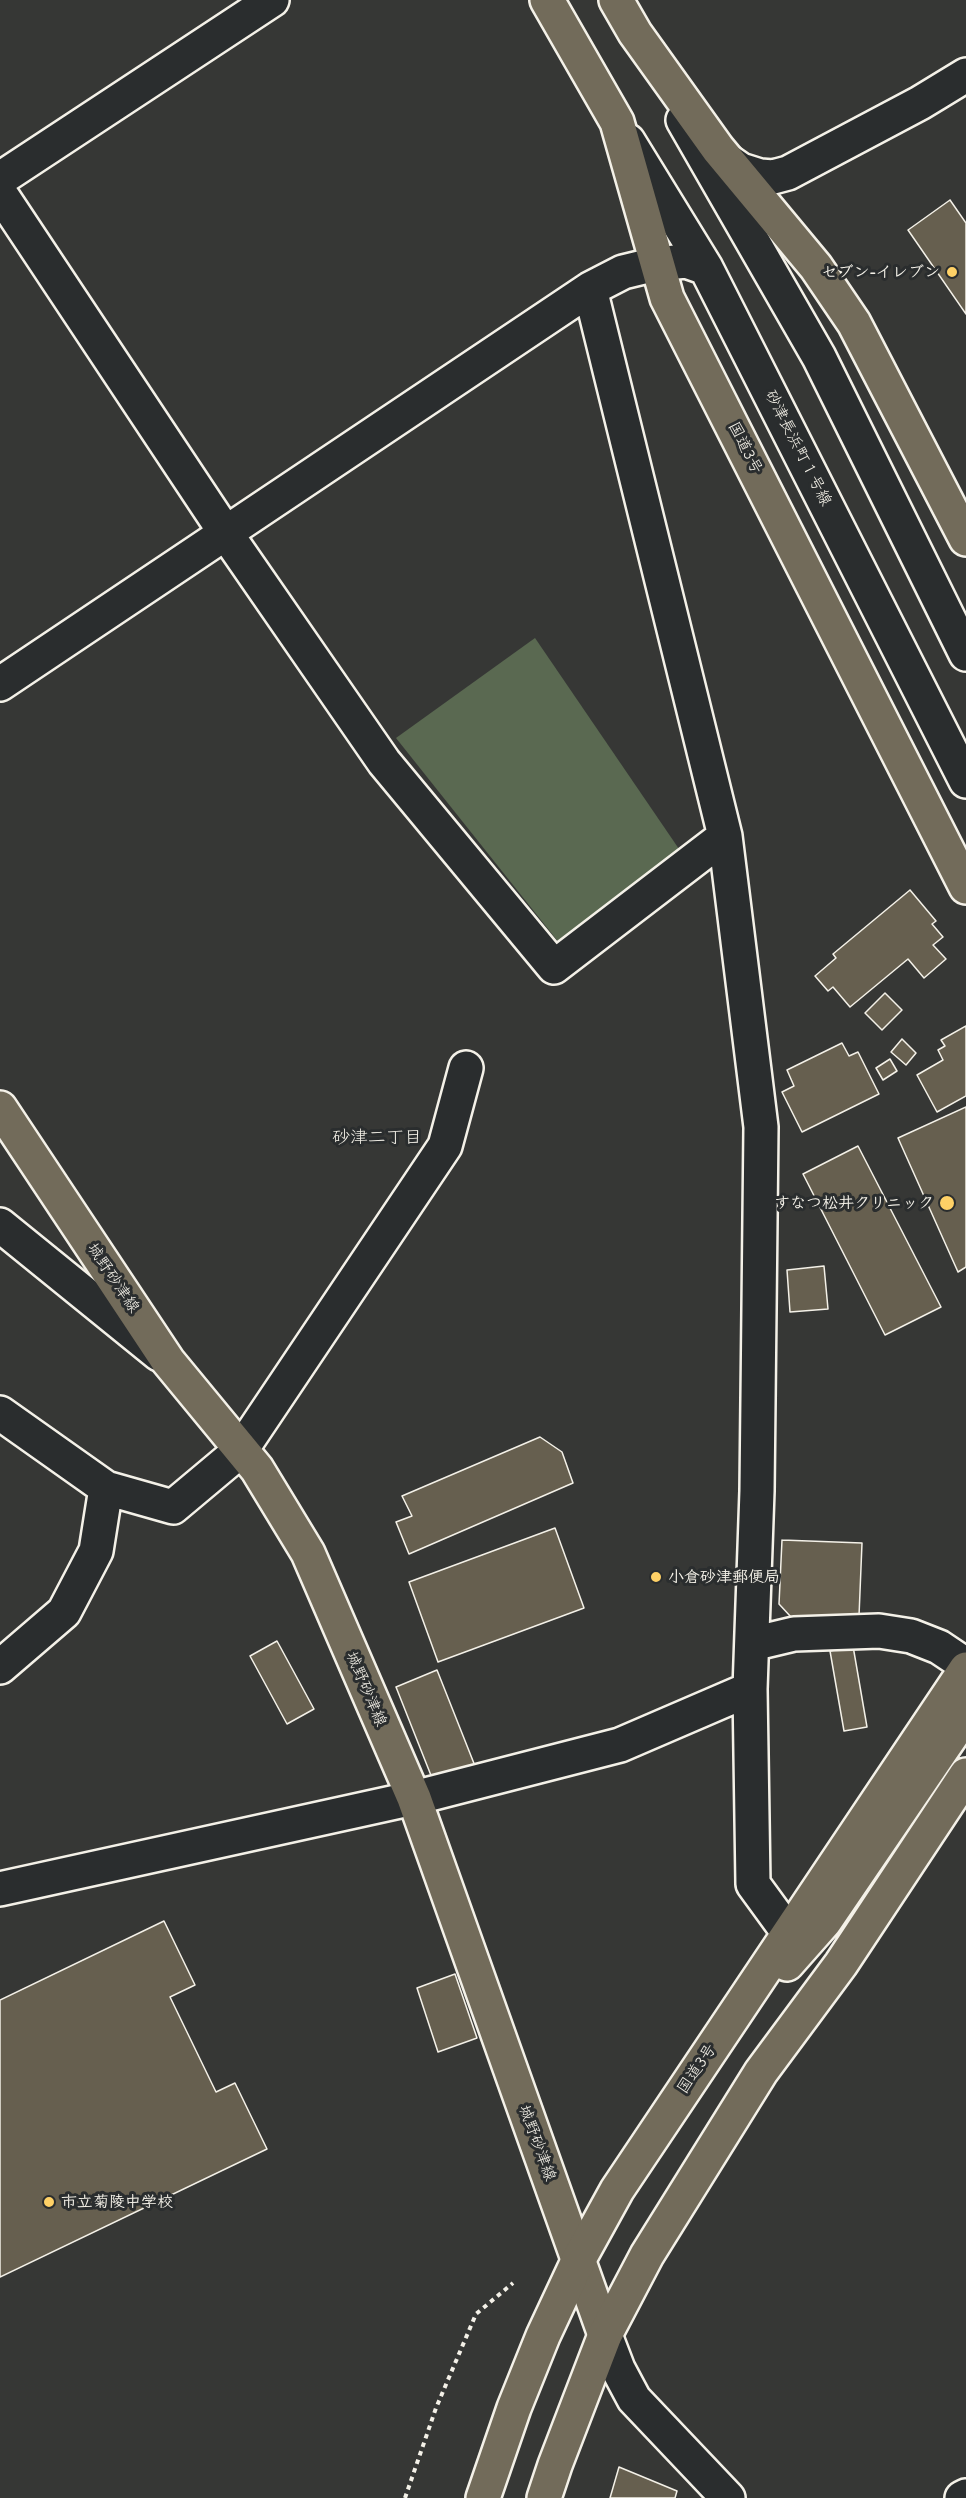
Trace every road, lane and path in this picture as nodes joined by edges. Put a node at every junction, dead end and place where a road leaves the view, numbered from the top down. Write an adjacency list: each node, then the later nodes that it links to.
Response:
1 (272, 0): 9 (street)
2 (547, 0): 6 (main road, 国道3号)
3 (616, 0): 4 (main road)
4 (634, 33): 7 (main road); 17 (street)
5 (966, 75): 8 (street)
6 (617, 122): 12 (main road, 国道3号); 13 (street, 砂津長浜町１号線)
7 (728, 160): 8 (street); 11 (main road)
8 (788, 173): 11 (street)
9 (0, 179)
10 (0, 193): 15 (street)
11 (776, 218): 16 (main road)
12 (656, 264): 13 (street); 14 (street); 21 (main road, 国道3号)
13 (706, 268): 19 (street, 砂津長浜町１号線)
14 (590, 290): 15 (street); 20 (street)
15 (225, 532): 18 (street); 20 (street)
16 (966, 539)
17 (966, 654)
18 (0, 684)
19 (966, 781)
20 (724, 836): 29 (street)
21 (966, 887)
22 (466, 1068): 27 (street)
23 (0, 1108): 25 (main road, 城野砂津線)
24 (0, 1225): 25 (street)
25 (168, 1361): 27 (main road, 城野砂津線)
26 (0, 1413): 28 (street)
27 (242, 1450): 28 (street); 35 (main road, 城野砂津線)
28 (106, 1488): 30 (street)
29 (752, 1644): 31 (street); 32 (street)
30 (0, 1667)
31 (966, 1667): 37 (main road, 国道3号)
32 (750, 1689): 35 (street); 37 (street)
33 (966, 1714): 38 (main road)
34 (966, 1774): 41 (main road)
35 (414, 1798): 36 (street); 39 (main road, 城野砂津線)
36 (0, 1889)
37 (788, 1932): 38 (main road, 国道3号)
38 (705, 2058): 39 (main road, 国道3号)
39 (579, 2259): 41 (main road, 城野砂津線); 44 (main road, 国道3号)
40 (513, 2283): 43 (path)
41 (605, 2335): 45 (main road); 46 (street)
42 (966, 2496): 47 (street)
43 (405, 2498)
44 (483, 2498)
45 (544, 2498)
46 (728, 2498)
47 (962, 2498)

